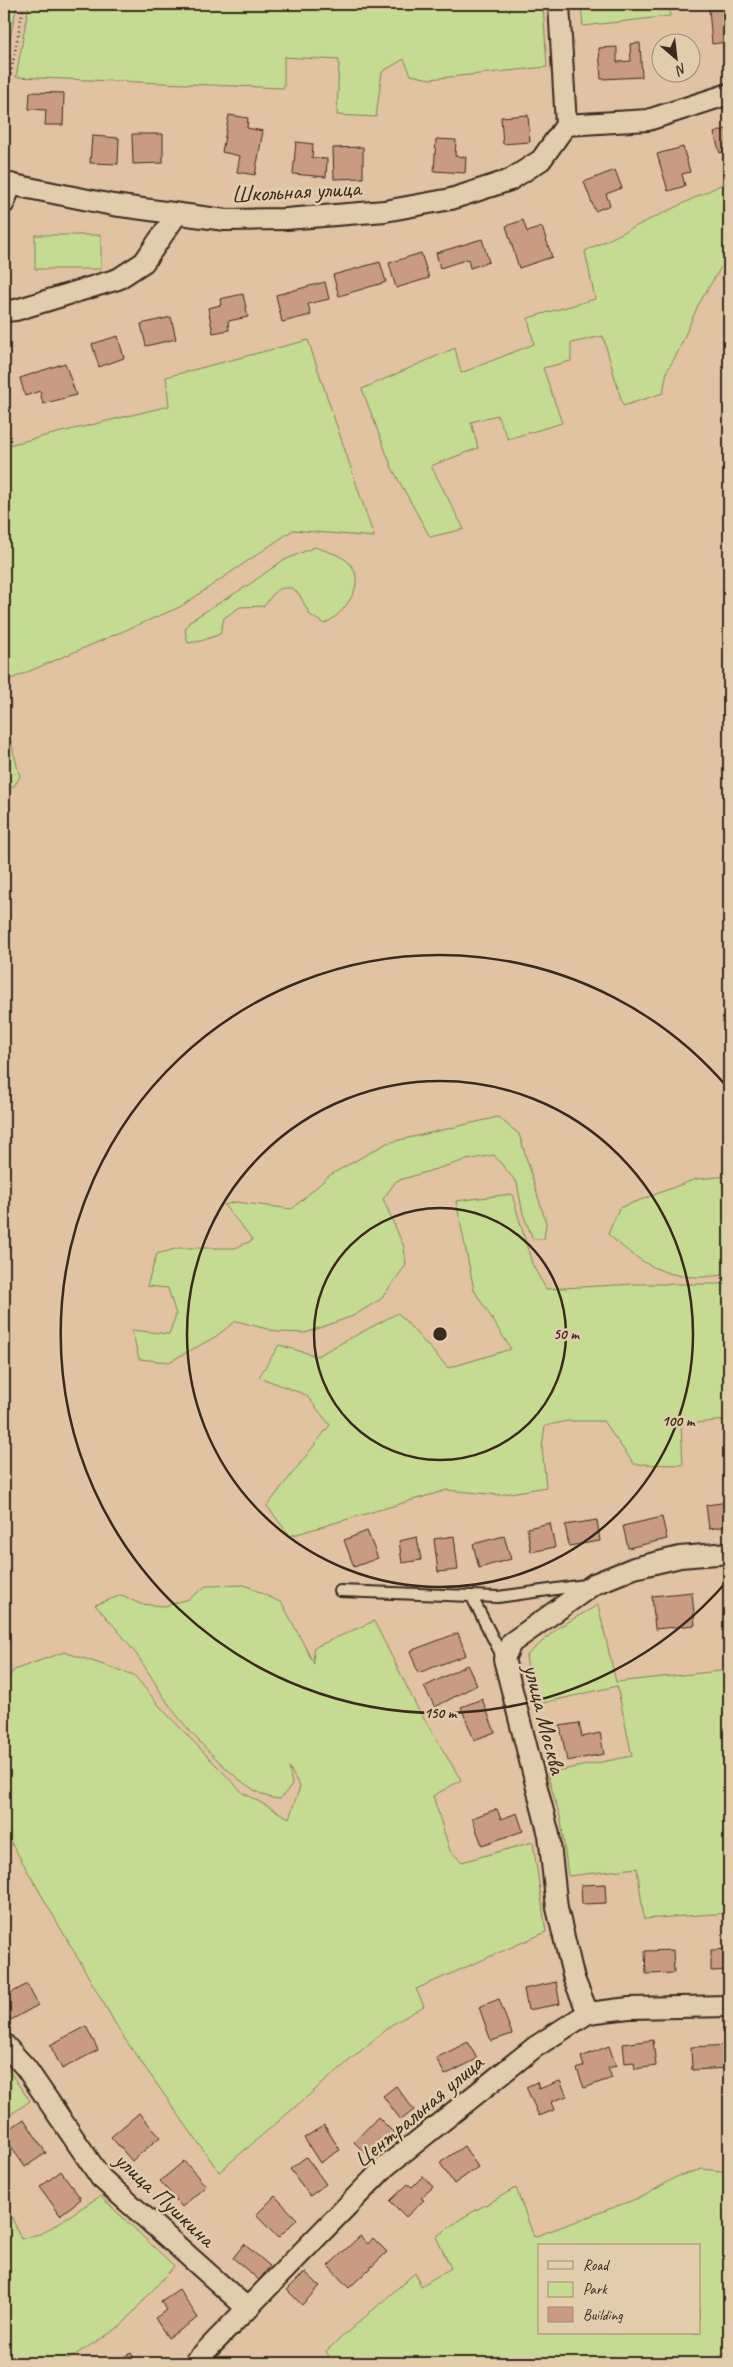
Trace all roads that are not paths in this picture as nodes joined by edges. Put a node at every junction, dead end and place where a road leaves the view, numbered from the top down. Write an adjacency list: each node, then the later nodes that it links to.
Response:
1 (559, 4): 3 (street)
2 (729, 94): 3 (street)
3 (566, 125): 5 (street, Школьная улица)
4 (6, 190): 5 (street, Школьная улица)
5 (178, 214): 6 (street)
6 (4, 311)
7 (729, 1553): 8 (street, улица Москва)
8 (594, 1584): 10 (lane); 11 (street, улица Москва)
9 (340, 1591): 10 (lane)
10 (472, 1597): 11 (lane)
11 (504, 1659): 13 (street, улица Москва)
12 (729, 2006): 13 (street, Центральная улица)
13 (588, 2014): 15 (street, Центральная улица)
14 (4, 2044): 15 (street, улица Пушкина)
15 (248, 2309): 16 (street, Центральная улица)
16 (194, 2363)

